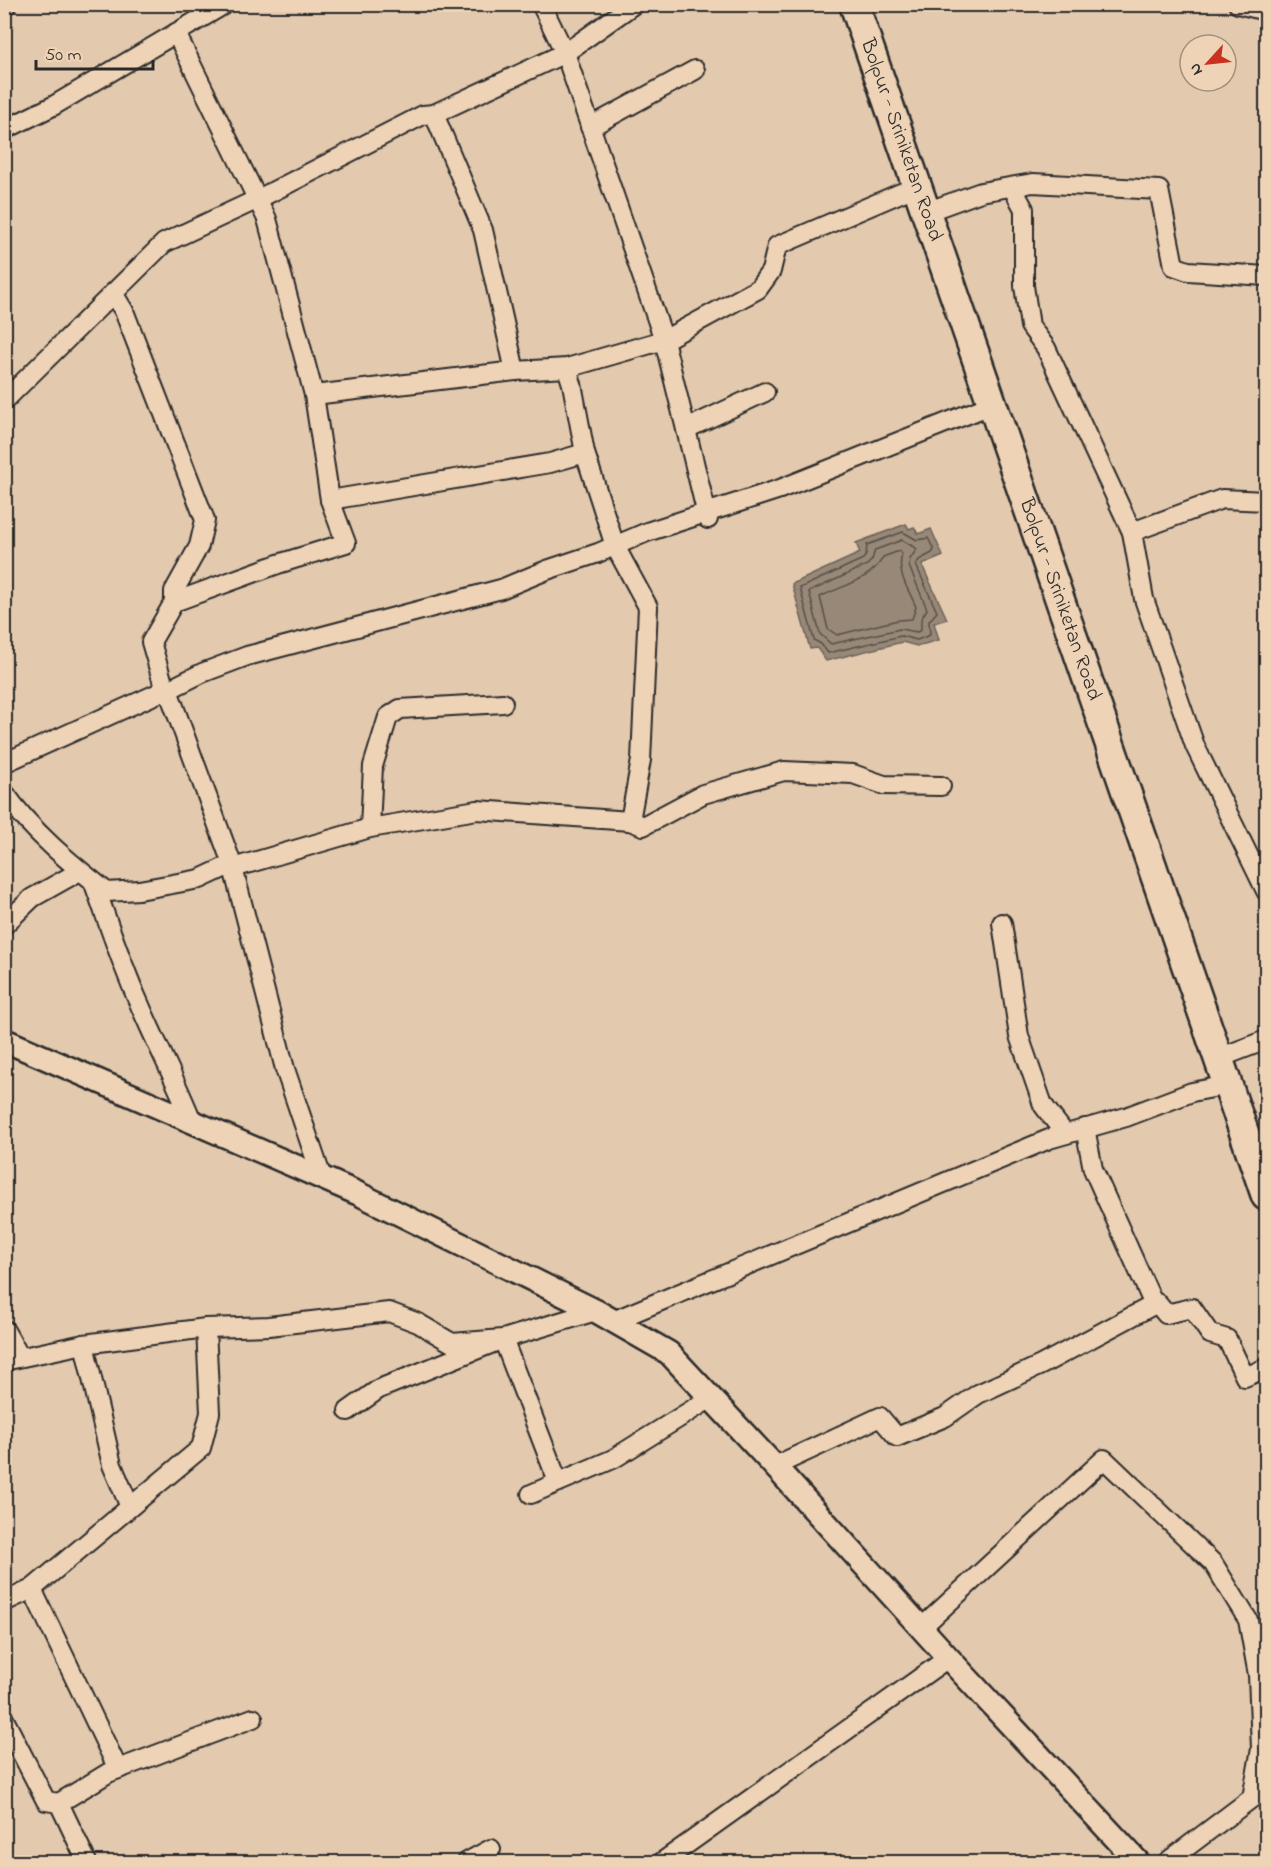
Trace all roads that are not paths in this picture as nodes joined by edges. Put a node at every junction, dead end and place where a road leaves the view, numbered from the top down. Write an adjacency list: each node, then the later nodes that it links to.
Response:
1 (225, 4): 7 (street)
2 (541, 4): 8 (street)
3 (634, 4): 8 (street)
4 (854, 4): 15 (main road, Bolpur - Sriniketan Road)
5 (1238, 4): 6 (street)
6 (1266, 11)
7 (176, 33): 12 (street); 14 (street)
8 (565, 53): 10 (street); 11 (street)
9 (695, 70): 11 (street)
10 (434, 114): 14 (street); 20 (street)
11 (590, 126): 18 (street)
12 (4, 130)
13 (1012, 187): 15 (street); 16 (street); 30 (street)
14 (258, 199): 17 (street); 22 (street)
15 (921, 199): 18 (street); 24 (main road, Bolpur - Sriniketan Road)
16 (1266, 276)
17 (113, 293): 23 (street); 32 (street)
18 (664, 340): 19 (street); 25 (street)
19 (567, 368): 20 (street); 26 (street)
20 (515, 371): 22 (street)
21 (765, 392): 25 (street)
22 (314, 396): 27 (street)
23 (4, 400)
24 (993, 404): 29 (street); 46 (main road, Bolpur - Sriniketan Road)
25 (686, 429): 29 (street)
26 (585, 453): 27 (street); 31 (street)
27 (330, 500): 32 (street)
28 (1266, 501): 30 (street)
29 (707, 516): 31 (street)
30 (1132, 532): 41 (street)
31 (615, 546): 37 (street); 39 (street)
32 (174, 603): 34 (street)
33 (503, 703): 38 (street)
34 (4, 763)
35 (941, 786): 37 (street)
36 (4, 792): 40 (street)
37 (630, 821): 38 (street)
38 (370, 828): 39 (street)
39 (232, 866): 40 (street); 51 (street)
40 (87, 876): 43 (street); 48 (street)
41 (1266, 891)
42 (1002, 923): 50 (street)
43 (4, 925)
44 (4, 1040): 48 (street)
45 (1266, 1040): 46 (street)
46 (1219, 1058): 47 (main road, Bolpur - Sriniketan Road)
47 (1228, 1085): 49 (street); 52 (main road, Bolpur - Sriniketan Road)
48 (192, 1121): 51 (street)
49 (1085, 1128): 50 (street); 53 (street)
50 (1065, 1134): 54 (street)
51 (322, 1178): 54 (street)
52 (1266, 1196)
53 (1154, 1305): 60 (street); 63 (street)
54 (605, 1316): 57 (street); 61 (street)
55 (206, 1328): 57 (street); 58 (street); 66 (street)
56 (4, 1329): 59 (street)
57 (503, 1339): 62 (street); 64 (street)
58 (84, 1344): 59 (street); 66 (street)
59 (12, 1359)
60 (1266, 1368)
61 (711, 1398): 63 (street); 64 (street)
62 (348, 1411)
63 (775, 1466): 69 (street)
64 (558, 1482): 65 (street)
65 (531, 1494)
66 (130, 1507): 67 (street)
67 (32, 1589): 68 (street); 73 (street)
68 (4, 1602)
69 (921, 1628): 70 (street); 80 (street)
70 (948, 1658): 78 (street); 79 (street)
71 (253, 1718): 73 (street)
72 (4, 1719): 74 (street)
73 (117, 1769): 74 (street)
74 (59, 1803): 76 (street)
75 (491, 1850): 77 (street)
76 (87, 1863)
77 (467, 1863)
78 (662, 1863)
79 (1138, 1863)
80 (1167, 1863)

